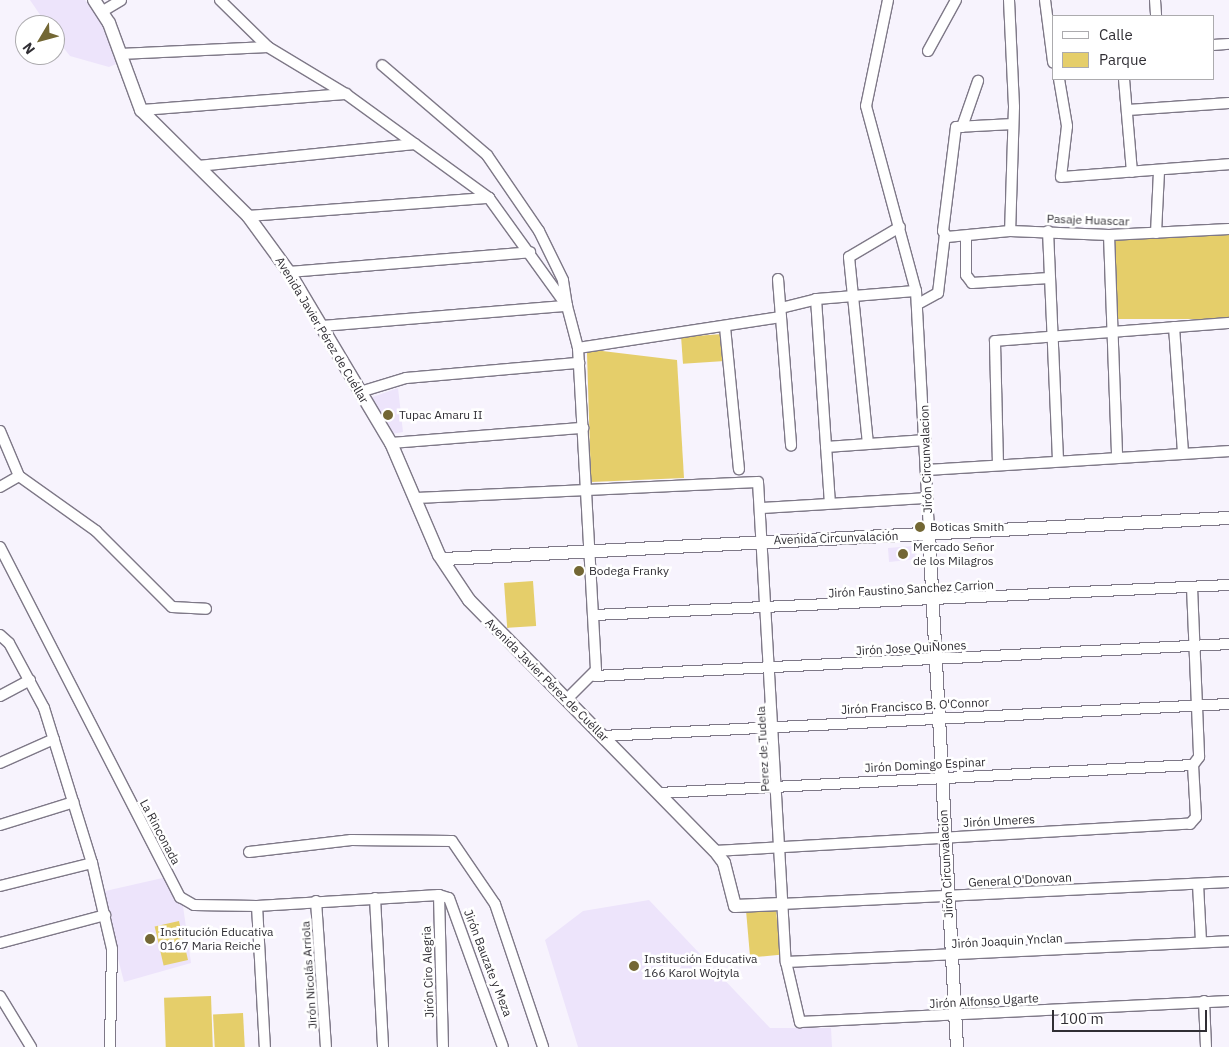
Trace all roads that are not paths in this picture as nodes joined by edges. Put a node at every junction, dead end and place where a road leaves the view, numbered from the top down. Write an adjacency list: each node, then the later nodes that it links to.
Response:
1 (94, 0): 9 (street, Avenida Javier Pérez de Cuéllar)
2 (121, 0): 9 (street)
3 (220, 0): 13 (street)
4 (888, 0): 34 (street, Jirón Circunvalacion)
5 (956, 0): 14 (street)
6 (1009, 0): 25 (street)
7 (1045, 0): 16 (street)
8 (1155, 0): 10 (street)
9 (103, 11): 15 (street, Avenida Javier Pérez de Cuéllar)
10 (1156, 15)
11 (1229, 44): 12 (street)
12 (1214, 45)
13 (268, 47): 15 (street); 21 (street)
14 (928, 50)
15 (120, 54): 23 (street, Avenida Javier Pérez de Cuéllar)
16 (1052, 54)
17 (382, 65): 50 (street)
18 (1059, 80): 31 (street)
19 (1124, 80): 24 (street)
20 (978, 81): 26 (street)
21 (346, 94): 23 (street); 27 (street)
22 (1229, 103): 24 (street)
23 (141, 110): 29 (street, Avenida Javier Pérez de Cuéllar)
24 (1128, 110): 31 (street)
25 (1013, 124): 26 (street); 36 (street)
26 (962, 127): 40 (street)
27 (415, 144): 29 (street); 32 (street)
28 (1229, 164): 30 (street)
29 (198, 166): 33 (street, Avenida Javier Pérez de Cuéllar)
30 (1159, 171): 31 (street); 38 (street)
31 (1132, 172)
32 (489, 198): 33 (street); 42 (street)
33 (248, 216): 43 (street, Avenida Javier Pérez de Cuéllar)
34 (900, 226): 46 (street, Jirón Circunvalacion); 47 (street)
35 (1229, 229): 38 (street, Pasaje Huascar)
36 (1010, 231): 37 (street, Pasaje Huascar); 41 (street, Pasaje Huascar)
37 (1048, 231): 39 (street, Pasaje Huascar); 44 (street)
38 (1156, 233): 39 (street, Pasaje Huascar)
39 (1109, 235): 56 (street)
40 (946, 236): 41 (street, Pasaje Huascar); 49 (street)
41 (966, 237): 44 (street)
42 (530, 252): 43 (street); 50 (street)
43 (289, 272): 53 (street, Avenida Javier Pérez de Cuéllar)
44 (1050, 278): 57 (street)
45 (778, 279): 51 (street)
46 (916, 291): 47 (street); 49 (street, Jirón Circunvalacion)
47 (854, 295): 48 (street); 65 (street)
48 (816, 299): 51 (street); 67 (street)
49 (918, 304): 63 (street, Jirón Circunvalacion)
50 (567, 306): 53 (street); 58 (street)
51 (781, 312): 54 (street); 66 (street)
52 (1229, 323): 55 (street)
53 (322, 326): 60 (street, Avenida Javier Pérez de Cuéllar)
54 (725, 327): 58 (street); 73 (street)
55 (1174, 327): 56 (street); 69 (street)
56 (1111, 331): 57 (street); 70 (street)
57 (1051, 335): 71 (street); 72 (street)
58 (578, 348): 59 (street)
59 (579, 363): 60 (street); 61 (street)
60 (360, 392): 64 (street, Avenida Javier Pérez de Cuéllar)
61 (583, 428): 64 (street); 77 (street)
62 (0, 431): 75 (street)
63 (926, 440): 65 (street); 74 (street, Jirón Circunvalacion)
64 (391, 443): 78 (street, Avenida Javier Pérez de Cuéllar)
65 (868, 444): 67 (street)
66 (791, 445)
67 (826, 447): 80 (street)
68 (1229, 451): 69 (street)
69 (1183, 453): 70 (street)
70 (1117, 457): 71 (street)
71 (1058, 461): 72 (street)
72 (998, 465): 74 (street)
73 (739, 469)
74 (928, 470): 79 (street, Jirón Circunvalacion)
75 (19, 476): 76 (street); 92 (street)
76 (0, 488)
77 (586, 488): 78 (street); 81 (street, Perez de Tudela); 86 (street)
78 (416, 498): 87 (street, Avenida Javier Pérez de Cuéllar)
79 (928, 498): 80 (street); 83 (street, Jirón Circunvalacion)
80 (830, 503): 81 (street)
81 (763, 508): 84 (street, Perez de Tudela)
82 (1229, 518): 83 (street, Avenida Circunvalación)
83 (929, 534): 84 (street, Avenida Circunvalación); 90 (street, Jirón Circunvalacion)
84 (764, 541): 86 (street, Avenida Circunvalación); 91 (street, Perez de Tudela)
85 (0, 546): 129 (street, La Rinconada)
86 (589, 552): 87 (street, Avenida Circunvalación); 93 (street)
87 (444, 559): 102 (street, Avenida Javier Pérez de Cuéllar)
88 (1229, 585): 89 (street, Jirón Faustino Sanchez Carrion)
89 (1192, 587): 90 (street, Jirón Faustino Sanchez Carrion); 96 (street)
90 (932, 600): 91 (street, Jirón Faustino Sanchez Carrion); 97 (street, Jirón Circunvalacion)
91 (768, 608): 93 (street, Jirón Faustino Sanchez Carrion); 98 (street, Perez de Tudela)
92 (206, 609)
93 (595, 615): 99 (street)
94 (0, 635): 100 (street)
95 (1229, 644): 96 (street, Jirón Jose QuiÑones)
96 (1196, 646): 97 (street, Jirón Jose QuiÑones); 104 (street)
97 (936, 660): 98 (street, Jirón Jose QuiÑones); 105 (street, Jirón Circunvalacion)
98 (771, 667): 99 (street, Jirón Jose QuiÑones); 106 (street, Perez de Tudela)
99 (594, 676): 102 (street)
100 (30, 680): 101 (street); 108 (street)
101 (0, 696)
102 (568, 699): 107 (street, Avenida Javier Pérez de Cuéllar)
103 (1229, 704): 104 (street, Jirón Francisco B. O'Connor)
104 (1198, 705): 105 (street, Jirón Francisco B. O'Connor); 110 (street)
105 (938, 717): 106 (street, Jirón Francisco B. O'Connor); 111 (street, Jirón Circunvalacion)
106 (774, 726): 107 (street, Jirón Francisco B. O'Connor); 112 (street, Perez de Tudela)
107 (603, 736): 113 (street, Avenida Javier Pérez de Cuéllar)
108 (54, 739): 109 (street); 114 (street)
109 (0, 763)
110 (1193, 765): 111 (street, Jirón Domingo Espinar); 116 (street, Jirón Umeres)
111 (942, 775): 112 (street, Jirón Domingo Espinar); 116 (street, Jirón Circunvalacion)
112 (777, 786): 113 (street, Jirón Domingo Espinar); 117 (street, Perez de Tudela)
113 (659, 793): 118 (street, Avenida Javier Pérez de Cuéllar)
114 (74, 802): 115 (street); 120 (street)
115 (0, 825)
116 (944, 836): 117 (street, Jirón Umeres); 125 (street, Jirón Circunvalacion)
117 (780, 844): 118 (street, Jirón Umeres); 128 (street, Perez de Tudela)
118 (715, 851): 128 (street, Avenida Javier Pérez de Cuéllar)
119 (249, 852): 148 (street)
120 (92, 863): 123 (street); 130 (street)
121 (1229, 882): 122 (street, General O'Donovan)
122 (1198, 884): 125 (street, General O'Donovan); 132 (street)
123 (0, 886)
124 (439, 895): 126 (street, La Rinconada); 146 (street, Jirón Ciro Alegria); 147 (street, Jirón Bauzate y Meza)
125 (948, 896): 128 (street, General O'Donovan); 134 (street, Jirón Circunvalacion)
126 (375, 898): 127 (street, La Rinconada); 145 (street)
127 (316, 902): 129 (street, La Rinconada); 144 (street, Jirón Nicolás Arriola)
128 (781, 904): 135 (street, Perez de Tudela)
129 (257, 906): 143 (street)
130 (105, 915): 133 (street); 142 (street)
131 (1229, 941): 132 (street, Jirón Joaquin Ynclan)
132 (1201, 942): 134 (street, Jirón Joaquin Ynclan)
133 (0, 943)
134 (952, 957): 135 (street, Jirón Joaquin Ynclan); 139 (street, Jirón Circunvalacion)
135 (786, 962): 140 (street, Perez de Tudela)
136 (0, 996): 141 (street)
137 (1204, 1001): 138 (street, Jirón Alfonso Ugarte); 139 (street, Jirón Alfonso Ugarte); 150 (street)
138 (1229, 1001)
139 (955, 1015): 140 (street, Jirón Alfonso Ugarte); 149 (street, Jirón Circunvalacion)
140 (800, 1022)
141 (31, 1047)
142 (110, 1047)
143 (265, 1047)
144 (326, 1047)
145 (383, 1047)
146 (443, 1047)
147 (503, 1047)
148 (543, 1047)
149 (957, 1047)
150 (1206, 1047)

